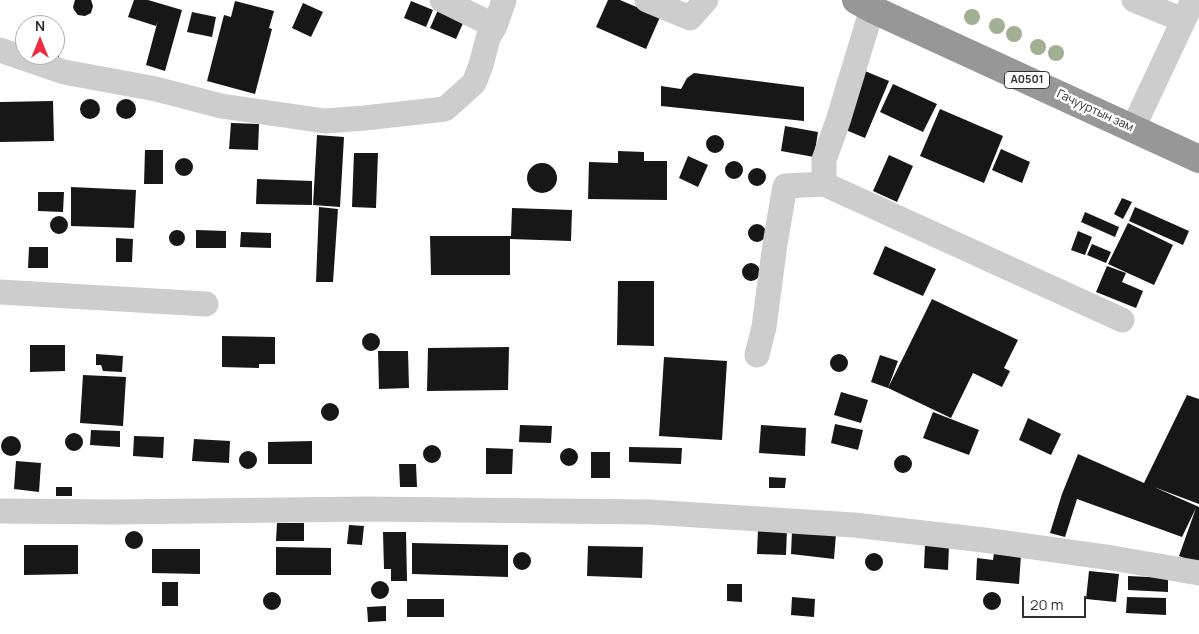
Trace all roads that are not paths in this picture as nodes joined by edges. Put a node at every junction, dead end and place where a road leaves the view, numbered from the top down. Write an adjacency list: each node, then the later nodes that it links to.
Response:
1 (442, 0): 8 (street)
2 (504, 0): 8 (street)
3 (646, 0): 4 (street)
4 (706, 0)
5 (1134, 0): 7 (street)
6 (864, 4): 10 (highway, Гачууртын зам / A0501); 12 (street)
7 (1188, 10): 10 (street)
8 (495, 26): 9 (street)
9 (0, 50)
10 (1133, 128): 11 (highway, Гачууртын зам / A0501)
11 (1199, 158)
12 (824, 184): 15 (street); 16 (street)
13 (0, 292): 14 (street)
14 (206, 304)
15 (1122, 320)
16 (757, 355)
17 (0, 511): 18 (street)
18 (1199, 573)

